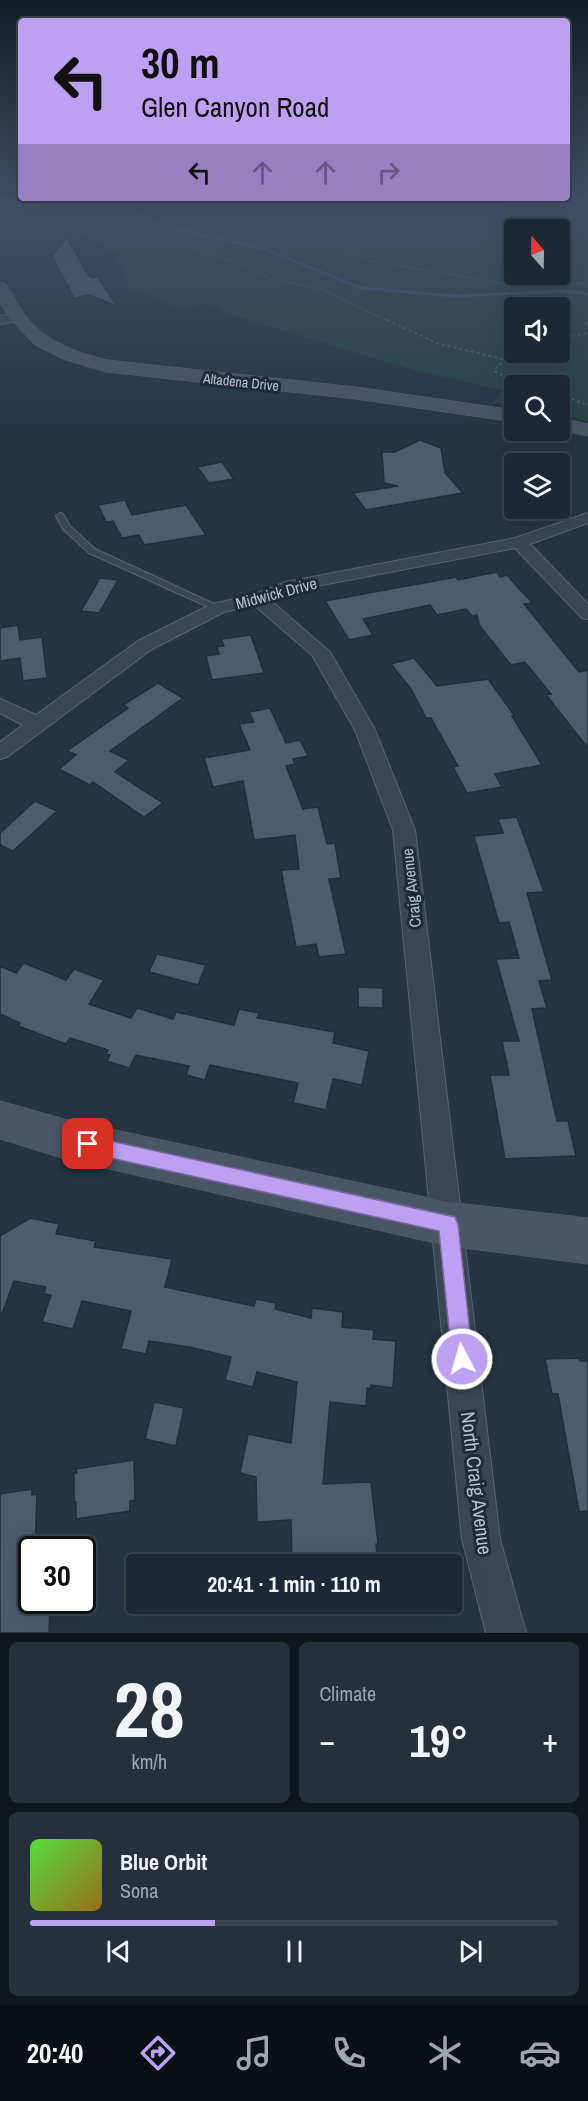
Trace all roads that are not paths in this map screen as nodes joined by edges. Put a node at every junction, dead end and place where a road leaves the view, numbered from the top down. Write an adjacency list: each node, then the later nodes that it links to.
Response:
1 (0, 287): 2 (main road, Altadena Drive)
2 (8, 318): 3 (main road, Altadena Drive)
3 (504, 415)
4 (570, 426): 5 (main road)
5 (588, 430)
6 (60, 516): 10 (lane)
7 (588, 518): 8 (street, Midwick Drive)
8 (519, 542): 9 (street, Midwick Drive); 11 (street)
9 (258, 599): 10 (street, Midwick Drive); 16 (street, Craig Avenue)
10 (218, 608): 13 (street, Midwick Drive)
11 (588, 614)
12 (0, 705): 13 (street)
13 (37, 724): 14 (street, Midwick Drive)
14 (0, 752)
15 (0, 1120): 16 (main road)
16 (448, 1224): 17 (main road); 18 (street, North Craig Avenue)
17 (588, 1241)
18 (506, 1633)

